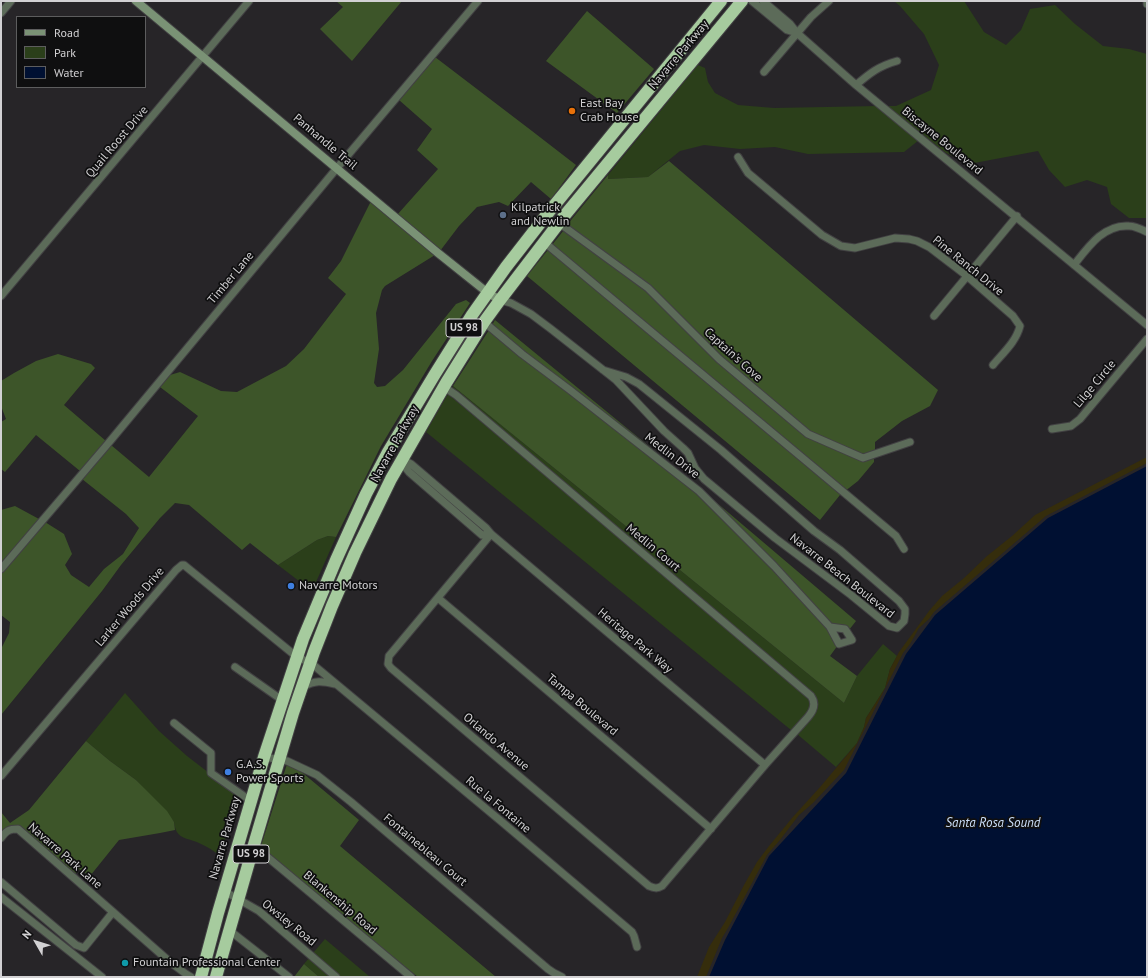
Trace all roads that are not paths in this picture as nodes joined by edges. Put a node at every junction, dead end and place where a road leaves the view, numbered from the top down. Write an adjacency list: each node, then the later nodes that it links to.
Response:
1 (11, 1): 10 (street)
2 (136, 1): 12 (street, Panhandle Trail)
3 (249, 1): 12 (street, Quail Roost Drive)
4 (478, 1): 17 (street, Timber Lane)
5 (721, 1): 24 (highway, Navarre Parkway / US 98)
6 (742, 1): 19 (highway, Navarre Parkway / US 98)
7 (752, 1): 11 (street, Biscayne Boulevard)
8 (763, 1): 11 (street, Biscayne Boulevard)
9 (829, 1): 11 (street)
10 (1, 13)
11 (796, 33): 14 (street); 15 (street, Biscayne Boulevard)
12 (202, 57): 17 (street, Panhandle Trail); 25 (street, Quail Roost Drive)
13 (897, 61): 15 (street)
14 (764, 72)
15 (856, 85): 18 (street, Biscayne Boulevard)
16 (738, 158): 23 (street, Pine Ranch Drive)
17 (337, 168): 24 (street, Panhandle Trail); 41 (street, Timber Lane)
18 (1016, 216): 22 (street, Biscayne Boulevard); 23 (street)
19 (559, 223): 21 (highway, Navarre Parkway / US 98); 36 (street, Captain's Cove)
20 (1147, 232): 22 (street)
21 (544, 242): 26 (highway, Navarre Parkway / US 98); 40 (street)
22 (1074, 265): 29 (street, Biscayne Boulevard)
23 (967, 276): 27 (street); 32 (street, Pine Ranch Drive)
24 (488, 293): 26 (street, Panhandle Trail); 30 (highway, Navarre Parkway / US 98)
25 (1, 296)
26 (500, 300): 28 (highway, Navarre Parkway / US 98); 33 (street)
27 (934, 316)
28 (484, 322): 34 (highway, Navarre Parkway / US 98); 43 (street, Medlin Drive)
29 (1147, 325)
30 (459, 336): 37 (highway); 38 (highway, Navarre Parkway / US 98)
31 (1147, 339): 35 (street, Lilge Circle)
32 (994, 365)
33 (603, 370): 33 (street, Navarre Beach Boulevard)
34 (444, 387): 37 (highway, Navarre Parkway / US 98); 53 (street, Medlin Court)
35 (1052, 429)
36 (910, 442)
37 (400, 462): 38 (highway); 39 (street, Heritage Park Way); 45 (highway, Navarre Parkway / US 98)
38 (366, 494): 44 (highway, Navarre Parkway / US 98)
39 (491, 534): 42 (street, Orlando Avenue); 53 (street, Heritage Park Way)
40 (904, 549)
41 (1, 568)
42 (438, 598): 56 (street, Tampa Boulevard); 56 (street, Orlando Avenue)
43 (830, 627)
44 (297, 657): 45 (street, Rue la Fontaine); 49 (highway, Navarre Parkway / US 98); 54 (street, Larker Woods Drive)
45 (311, 663): 47 (street, Rue la Fontaine); 48 (highway, Navarre Parkway / US 98)
46 (235, 667): 49 (street)
47 (337, 685): 48 (street, Rue la Fontaine); 65 (street, Rue la Fontaine)
48 (303, 686): 52 (highway, Navarre Parkway / US 98)
49 (282, 700): 51 (highway, Navarre Parkway / US 98)
50 (174, 723): 55 (street)
51 (264, 757): 52 (street, Fontainebleau Court); 55 (highway, Navarre Parkway / US 98)
52 (278, 760): 58 (highway, Navarre Parkway / US 98); 73 (street, Fontainebleau Court)
53 (765, 765): 56 (street)
54 (1, 776)
55 (251, 801): 60 (highway, Navarre Parkway / US 98)
56 (711, 829)
57 (1, 838): 63 (street, Navarre Park Lane)
58 (252, 848): 62 (highway, Navarre Parkway / US 98); 72 (street, Blankenship Road)
59 (1, 882): 63 (street)
60 (224, 891): 62 (street, Owsley Road); 68 (highway, Navarre Parkway / US 98)
61 (1, 897): 66 (street)
62 (238, 898): 64 (highway, Navarre Parkway / US 98); 71 (street, Owsley Road)
63 (113, 912): 67 (street, Navarre Park Lane)
64 (229, 930): 69 (highway, Navarre Parkway / US 98); 70 (street)
65 (637, 947)
66 (102, 977)
67 (192, 977)
68 (201, 977)
69 (216, 977)
70 (289, 977)
71 (336, 977)
72 (411, 977)
73 (562, 977)

